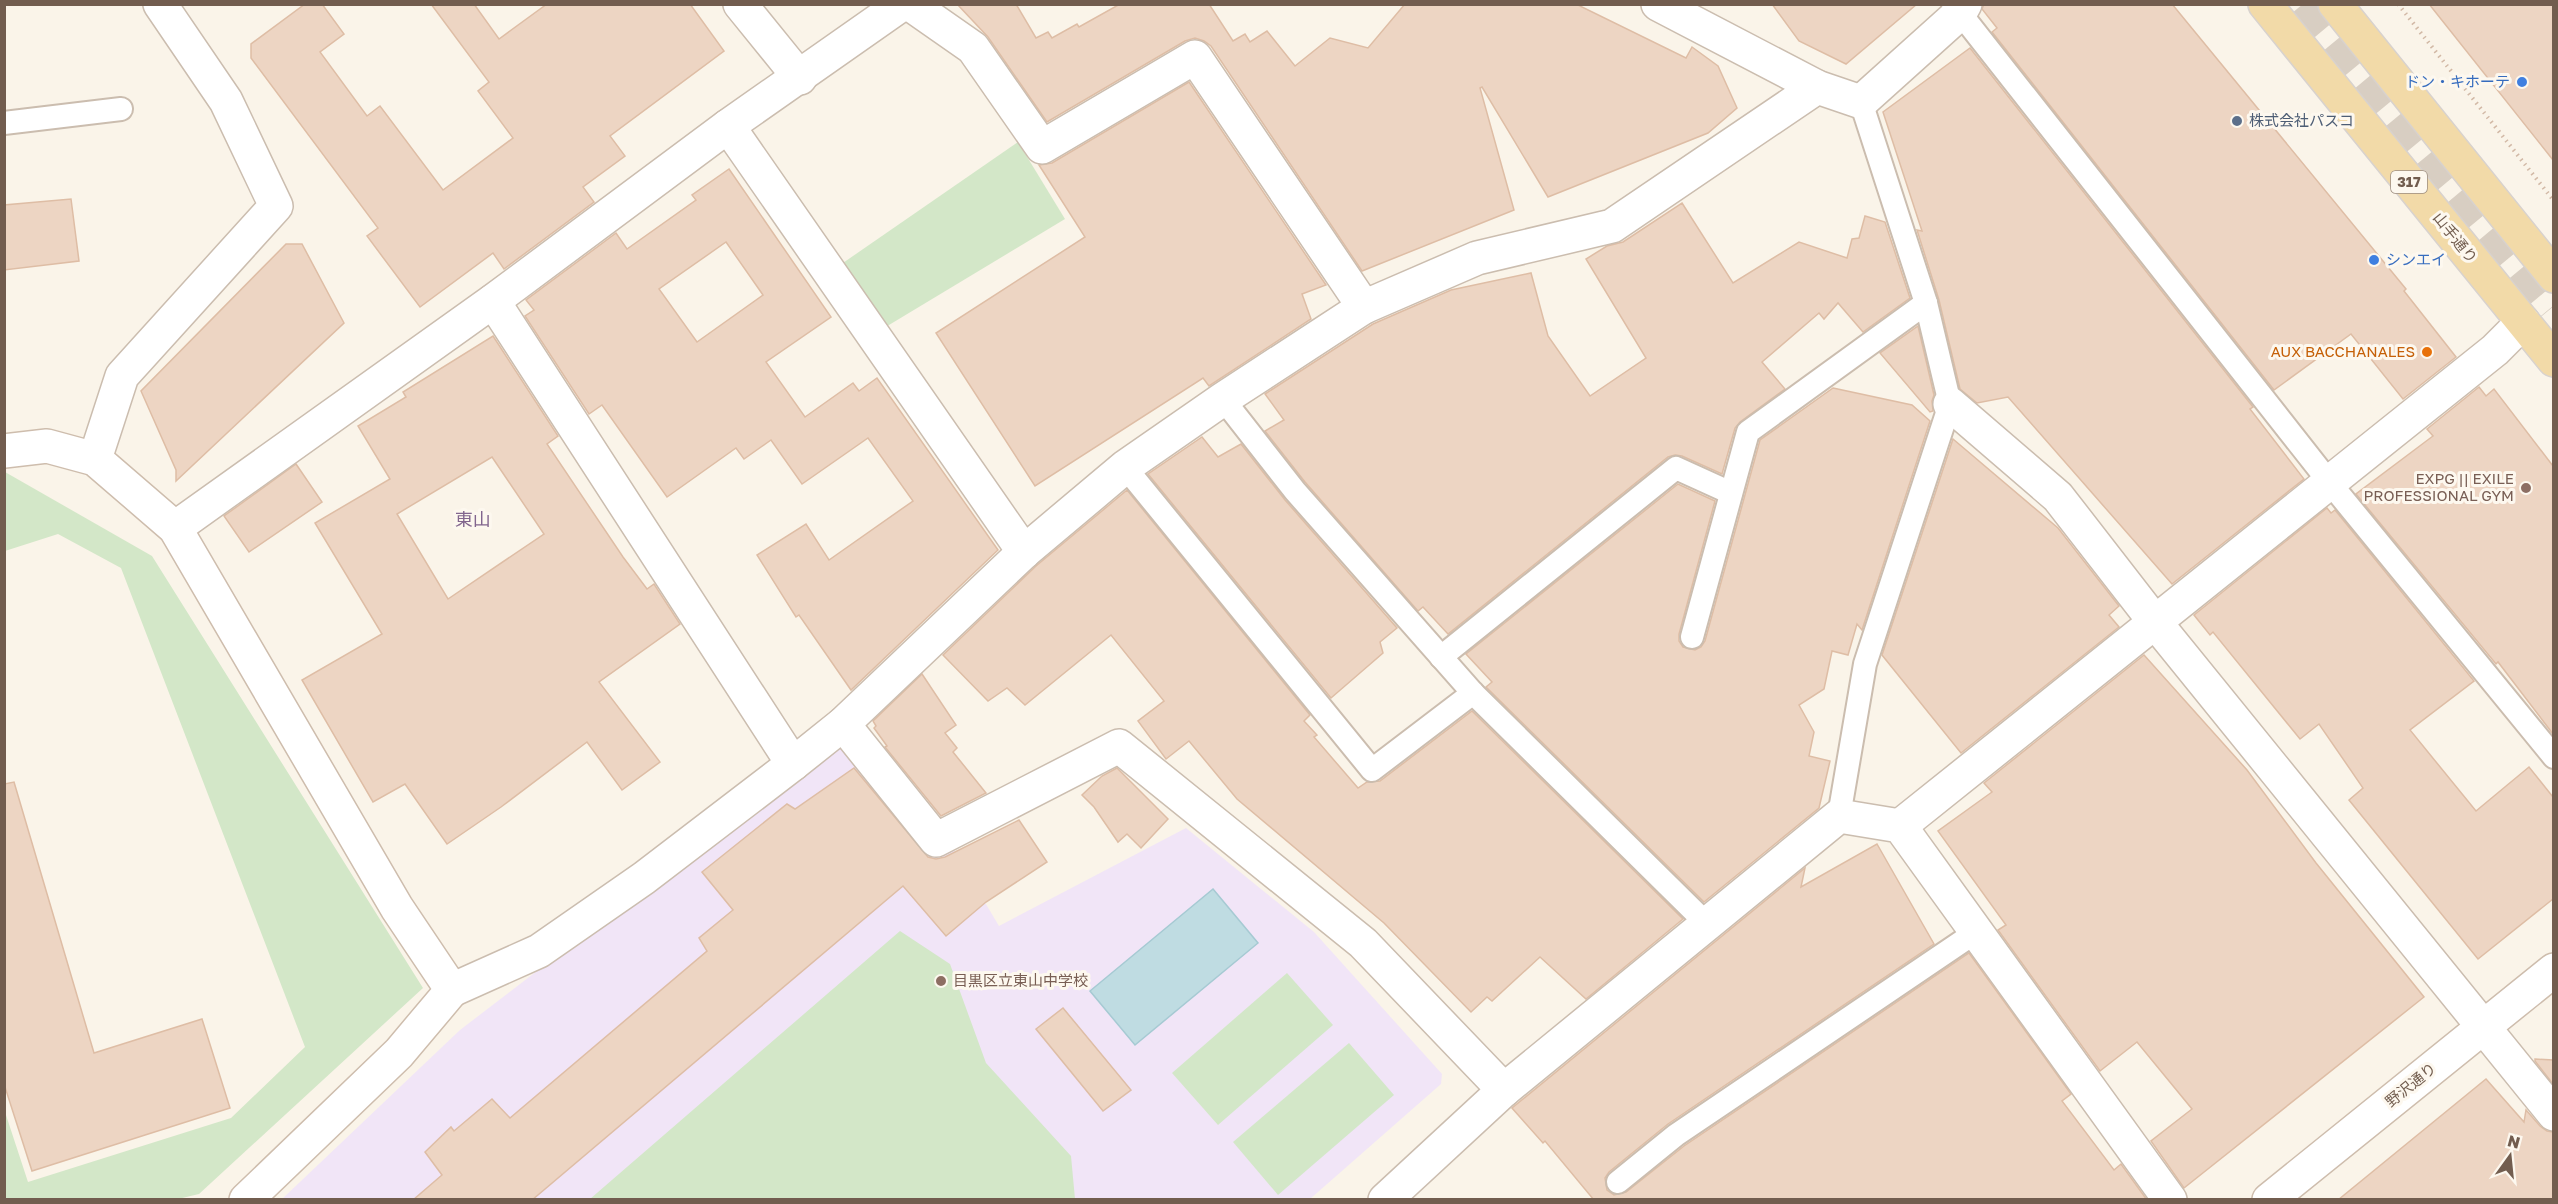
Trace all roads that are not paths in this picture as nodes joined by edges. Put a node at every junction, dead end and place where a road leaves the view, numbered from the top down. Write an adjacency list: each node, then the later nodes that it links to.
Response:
1 (160, 4): 24 (street)
2 (740, 4): 9 (street)
3 (902, 4): 9 (street)
4 (910, 4): 18 (street)
5 (1658, 4): 10 (street)
6 (2265, 4): 19 (main road, 山手通り / 317)
7 (2336, 4): 15 (main road)
8 (1960, 7): 11 (street); 26 (lane)
9 (800, 78): 14 (street)
10 (1817, 87): 11 (street); 18 (street)
11 (1861, 102): 17 (lane)
12 (121, 109): 13 (lane)
13 (4, 123)
14 (728, 126): 16 (street); 29 (street)
15 (2553, 276)
16 (493, 301): 28 (street); 36 (street)
17 (1926, 303): 22 (lane); 27 (lane)
18 (1364, 307): 21 (street)
19 (2523, 322): 20 (main road, 山手通り / 317); 26 (street)
20 (2553, 360)
21 (1223, 399): 25 (street); 32 (lane)
22 (1950, 404): 30 (street); 37 (lane)
23 (4, 451): 24 (street)
24 (95, 459): 28 (street)
25 (1125, 467): 29 (street); 33 (lane)
26 (2330, 483): 30 (street); 35 (lane)
27 (1731, 493): 31 (lane); 32 (lane)
28 (175, 528): 42 (street)
29 (1024, 552): 34 (street)
30 (2155, 622): 38 (street); 43 (street)
31 (1692, 637)
32 (1441, 657): 33 (lane)
33 (1473, 693): 39 (lane)
34 (843, 724): 36 (street); 44 (street)
35 (2553, 757)
36 (793, 764): 42 (street)
37 (1839, 816): 38 (street); 39 (street)
38 (1900, 826): 40 (street)
39 (1707, 924): 44 (street)
40 (1976, 932): 46 (lane); 49 (street)
41 (2553, 970): 43 (street, 野沢通り)
42 (452, 990): 47 (street)
43 (2484, 1027): 45 (street); 50 (street, 野沢通り)
44 (1504, 1090): 48 (street)
45 (2553, 1114)
46 (1618, 1182)
47 (246, 1200)
48 (1385, 1200)
49 (2170, 1200)
50 (2269, 1200)

